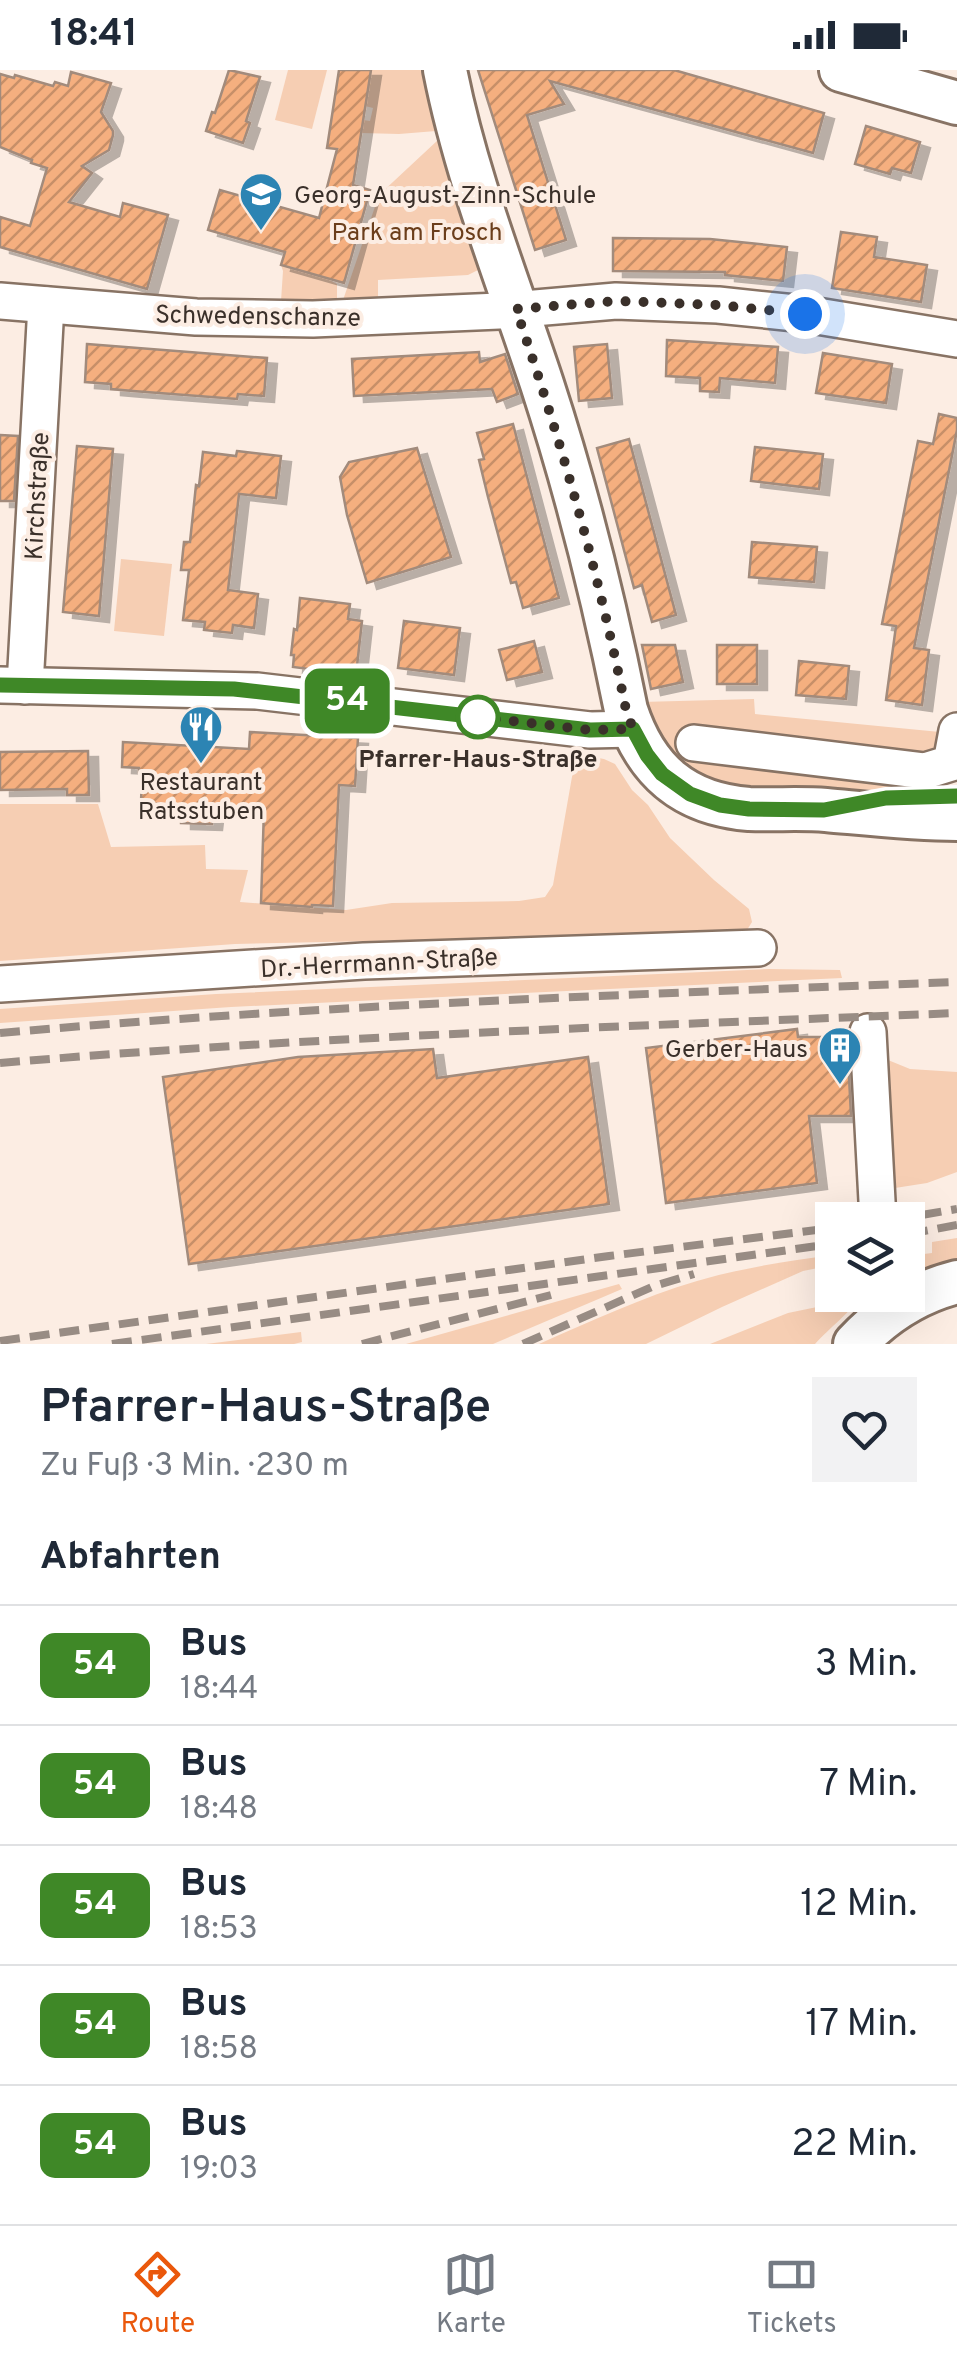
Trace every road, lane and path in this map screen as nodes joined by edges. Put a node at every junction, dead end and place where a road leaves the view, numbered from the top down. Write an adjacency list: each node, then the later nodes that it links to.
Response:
1 (445, 70): 6 (main road)
2 (841, 70): 3 (main road)
3 (957, 102)
4 (0, 301): 5 (street, Schwedenschanze)
5 (46, 305): 6 (street, Schwedenschanze); 8 (street, Kirchstraße)
6 (516, 309): 7 (street, Schwedenschanze); 9 (main road)
7 (957, 339)
8 (12, 686): 9 (street)
9 (633, 729): 12 (main road)
10 (694, 744): 11 (street)
11 (955, 764): 12 (main road)
12 (824, 810): 13 (main road)
13 (957, 819)
14 (758, 948): 15 (street, Dr.-Herrmann-Straße)
15 (0, 984)
16 (868, 1032): 17 (street)
17 (877, 1202)
18 (957, 1282): 19 (main road)
19 (925, 1292)
20 (886, 1312): 21 (main road)
21 (855, 1344)

